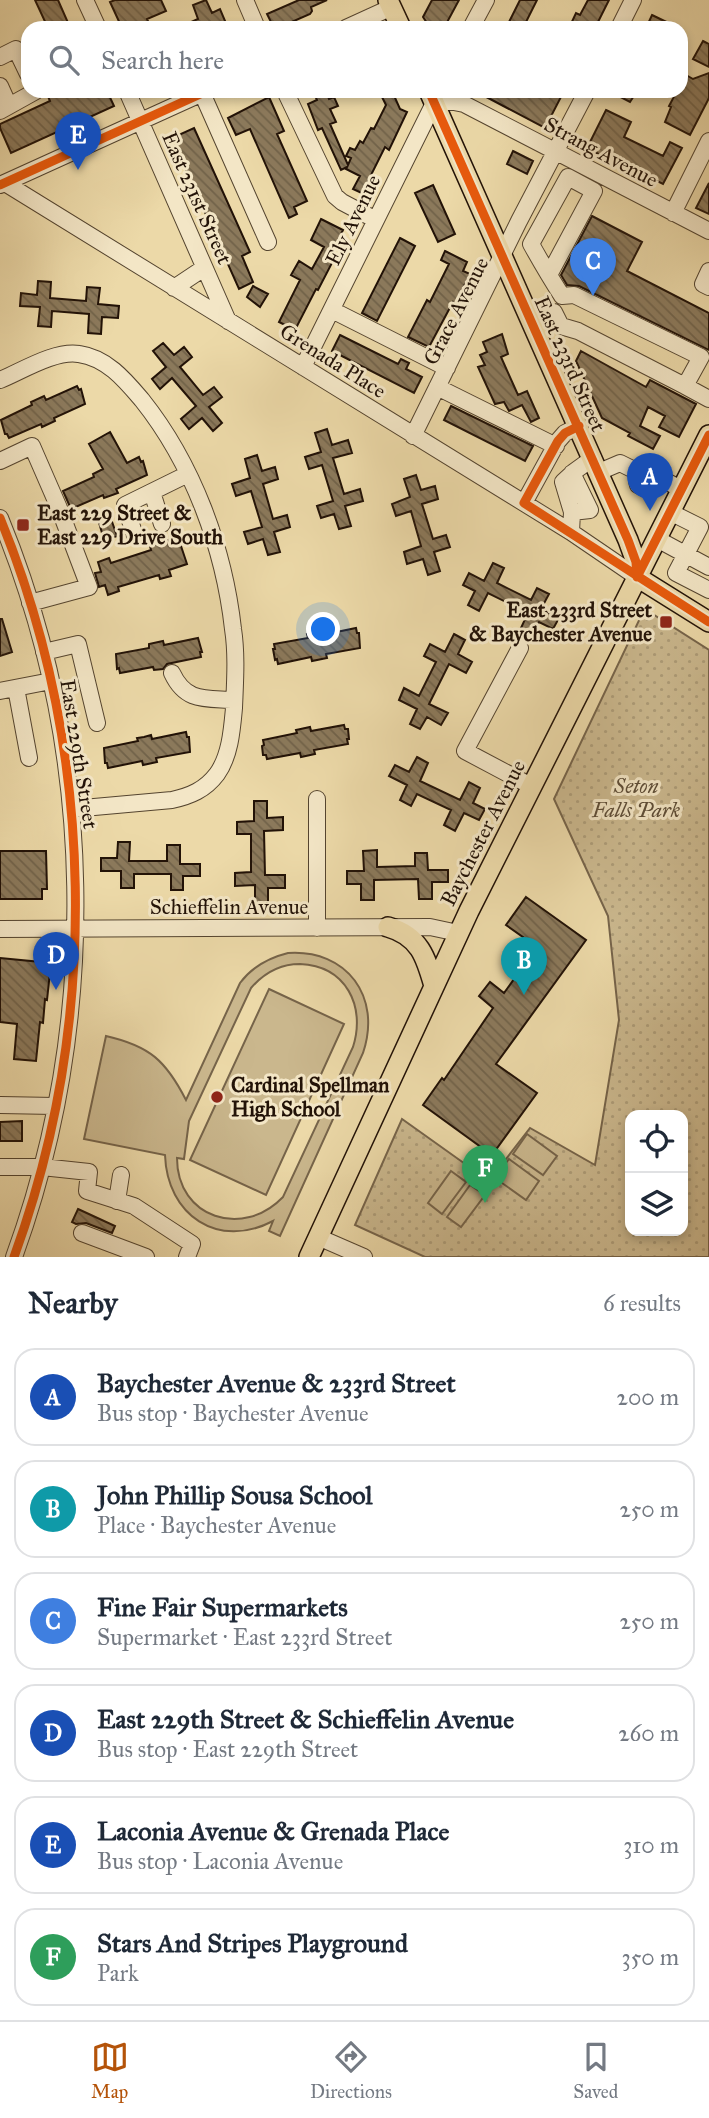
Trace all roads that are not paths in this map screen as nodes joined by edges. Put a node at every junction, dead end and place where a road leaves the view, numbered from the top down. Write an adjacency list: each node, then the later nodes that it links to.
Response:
1 (85, 0): 6 (street)
2 (245, 0): 7 (street)
3 (486, 0): 10 (street)
4 (633, 0): 11 (street)
5 (390, 4): 8 (street); 9 (main road)
6 (95, 21)
7 (254, 21)
8 (359, 21)
9 (398, 21)
10 (475, 21)
11 (622, 21)
12 (0, 57): 13 (street)
13 (21, 59)
14 (0, 86): 24 (street)
15 (24, 98): 24 (street)
16 (130, 98): 25 (street, East 231st Street)
17 (192, 98): 25 (street)
18 (208, 98): 34 (street)
19 (288, 98): 32 (street)
20 (433, 98): 32 (street, Ely Avenue)
21 (435, 98): 35 (main road, East 233rd Street)
22 (442, 98): 27 (street, Strang Avenue)
23 (583, 98): 27 (street, Grace Avenue)
24 (5, 109)
25 (140, 121): 28 (street); 36 (street, East 231st Street)
26 (709, 141): 31 (street)
27 (556, 152): 29 (street, Grace Avenue); 31 (street, Strang Avenue)
28 (2, 179): 38 (street, Grenada Place)
29 (540, 184): 30 (street); 35 (street, Grace Avenue)
30 (558, 196): 37 (street); 37 (street)
31 (673, 213): 33 (street, Strang Avenue)
32 (376, 220): 40 (street, Ely Avenue)
33 (709, 231)
34 (268, 242)
35 (502, 257): 43 (main road, East 233rd Street); 45 (street, Grace Avenue)
36 (204, 268): 38 (street); 42 (street, East 231st Street)
37 (548, 275): 39 (street)
38 (174, 288): 42 (street, Grenada Place)
39 (562, 296): 41 (street); 47 (street)
40 (332, 310): 44 (street, Ely Avenue); 45 (street)
41 (558, 319): 43 (street); 47 (street)
42 (228, 321): 44 (street, Grenada Place)
43 (532, 322): 50 (main road, East 233rd Street)
44 (303, 367): 52 (street, Grenada Place)
45 (447, 368): 48 (street, Grace Avenue)
46 (0, 380): 57 (street)
47 (685, 386): 49 (street)
48 (437, 387): 52 (street, Grace Avenue); 53 (street)
49 (709, 399)
50 (579, 426): 53 (street); 55 (main road, East 233rd Street)
51 (709, 435): 58 (main road, Baychester Avenue)
52 (413, 436): 60 (street, Grenada Place)
53 (556, 446): 60 (street)
54 (0, 461): 76 (street)
55 (596, 465): 56 (street); 58 (street); 61 (main road, East 233rd Street)
56 (572, 473): 62 (street); 63 (street)
57 (188, 474): 59 (street); 83 (street)
58 (681, 489): 64 (main road, Baychester Avenue)
59 (152, 492): 66 (street); 68 (street)
60 (524, 503): 67 (street, Grenada Place)
61 (613, 504): 62 (street); 73 (main road, East 233rd Street)
62 (590, 510): 63 (street)
63 (572, 512): 67 (street)
64 (670, 512): 69 (main road, Baychester Avenue); 70 (street)
65 (0, 518): 76 (street, East 229th Street)
66 (162, 524)
67 (571, 531): 73 (street, Grenada Place)
68 (135, 537)
69 (657, 538): 70 (street); 73 (main road, Baychester Avenue)
70 (686, 554): 71 (street); 72 (street)
71 (709, 567)
72 (676, 573): 74 (street); 75 (street)
73 (637, 577): 75 (main road); 86 (main road, Baychester Avenue)
74 (709, 590)
75 (662, 593): 77 (main road)
76 (30, 603): 79 (street, East 229th Street)
77 (709, 622)
78 (520, 648): 86 (street)
79 (44, 652): 81 (street, East 229th Street); 84 (street)
80 (172, 673): 83 (street)
81 (51, 681): 82 (street); 88 (street, East 229th Street)
82 (8, 690): 85 (street)
83 (234, 699): 88 (street)
84 (97, 723)
85 (29, 758)
86 (531, 786): 93 (main road, Baychester Avenue)
87 (317, 799): 90 (street)
88 (72, 809): 92 (street, East 229th Street)
89 (388, 927): 90 (street, Schieffelin Avenue); 93 (street, Schieffelin Avenue); 94 (main road)
90 (317, 928): 92 (street, Schieffelin Avenue)
91 (0, 929): 92 (street, Schieffelin Avenue)
92 (74, 929): 96 (street, East 229th Street)
93 (458, 933): 94 (main road, Baychester Avenue)
94 (434, 986): 102 (main road, Baychester Avenue)
95 (0, 1105): 96 (street)
96 (55, 1106): 98 (street, East 229th Street)
97 (0, 1167): 98 (street)
98 (42, 1167): 100 (street); 103 (street, East 229th Street)
99 (121, 1175): 100 (street)
100 (117, 1200): 105 (street)
101 (82, 1233): 104 (street)
102 (318, 1237): 106 (main road, Baychester Avenue); 107 (street)
103 (14, 1257)
104 (146, 1257)
105 (187, 1257)
106 (309, 1257)
107 (364, 1257)

